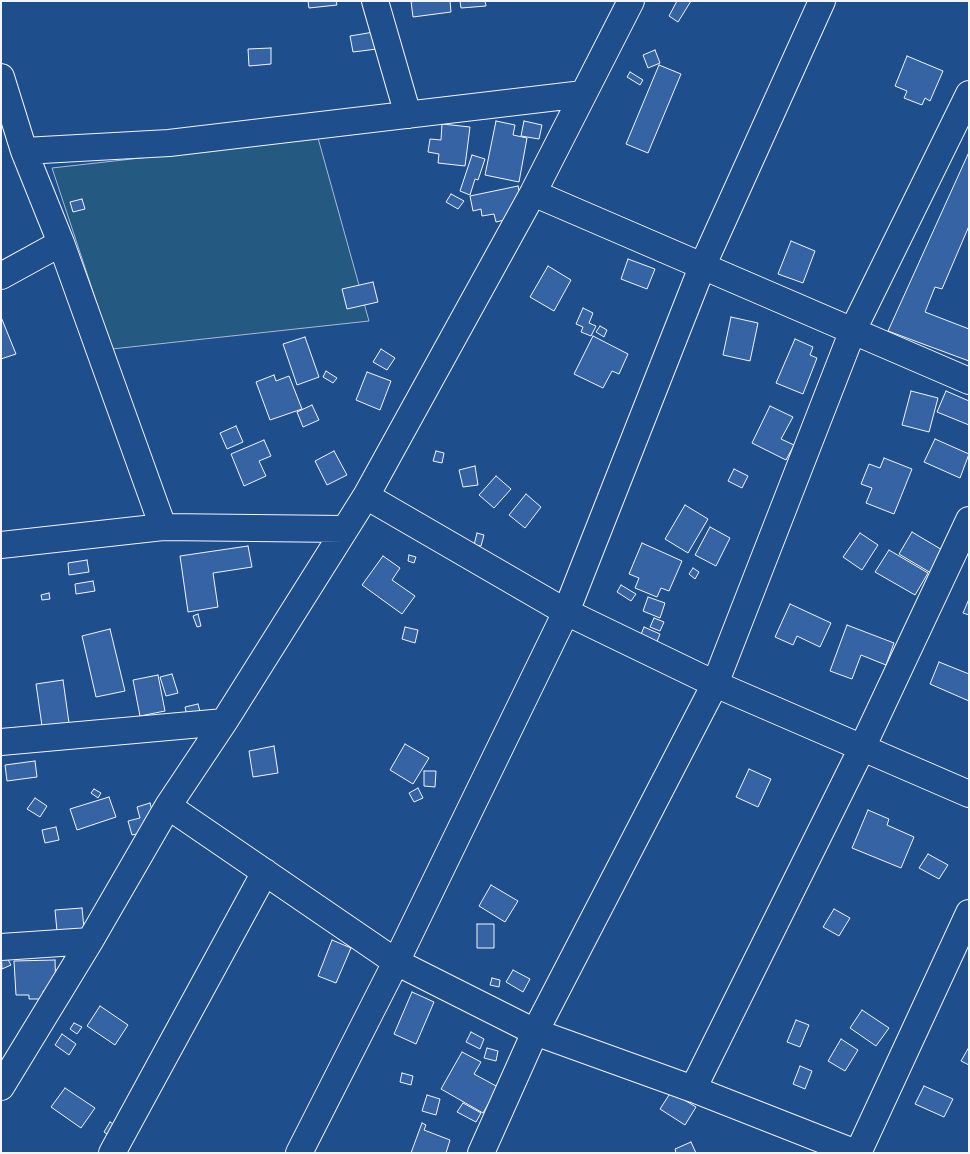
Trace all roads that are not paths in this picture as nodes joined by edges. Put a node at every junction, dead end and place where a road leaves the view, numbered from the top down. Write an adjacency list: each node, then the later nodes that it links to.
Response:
1 (375, 1): 7 (street)
2 (631, 1): 5 (street)
3 (822, 1): 11 (street)
4 (1, 77): 8 (street)
5 (583, 94): 7 (street); 9 (street)
6 (969, 94): 13 (street)
7 (408, 114): 8 (street)
8 (24, 150): 10 (street)
9 (533, 192): 11 (street); 15 (street)
10 (61, 243): 12 (street); 17 (street)
11 (702, 267): 13 (street); 20 (street)
12 (1, 276)
13 (853, 330): 14 (street); 21 (street)
14 (969, 381)
15 (366, 496): 18 (street); 20 (street)
16 (969, 520): 24 (street)
17 (163, 527): 18 (street); 19 (street)
18 (344, 529): 22 (street)
19 (1, 545)
20 (566, 612): 21 (street); 31 (street)
21 (715, 684): 24 (street); 32 (street)
22 (224, 722): 23 (street); 26 (street)
23 (1, 742)
24 (862, 748): 25 (street); 34 (street)
25 (969, 794)
26 (168, 806): 27 (street); 29 (street)
27 (265, 872): 31 (street); 35 (street)
28 (969, 913): 38 (street)
29 (90, 941): 30 (street); 33 (street)
30 (1, 947)
31 (396, 962): 32 (street); 36 (street)
32 (535, 1032): 34 (street); 37 (street)
33 (1, 1087)
34 (693, 1089): 38 (street)
35 (112, 1153)
36 (299, 1153)
37 (481, 1153)
38 (857, 1153)

